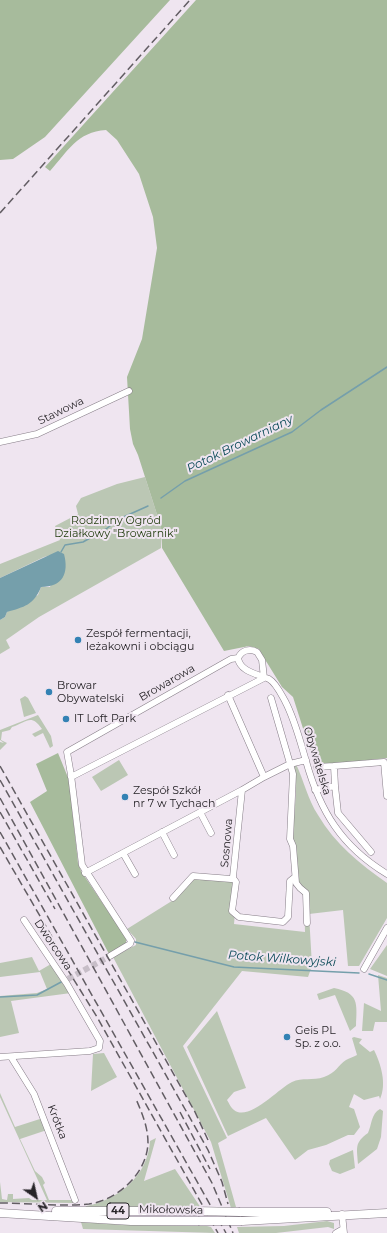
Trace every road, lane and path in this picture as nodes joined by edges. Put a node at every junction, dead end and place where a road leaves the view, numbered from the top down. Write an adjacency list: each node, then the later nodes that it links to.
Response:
1 (129, 391): 2 (street, Stawowa)
2 (0, 442)
3 (238, 658): 4 (street, Obywatelska); 4 (street); 11 (street, Browarowa)
4 (264, 678): 5 (street); 7 (street, Obywatelska)
5 (228, 695): 11 (street); 12 (street)
6 (271, 698): 8 (street)
7 (306, 760): 8 (street); 15 (street, Obywatelska)
8 (290, 764): 12 (street); 28 (street)
9 (334, 766): 10 (street); 13 (street); 16 (street)
10 (317, 767)
11 (71, 777): 25 (street, Browarowa)
12 (264, 777): 14 (street)
13 (336, 786): 15 (street); 21 (street)
14 (242, 790): 17 (street); 29 (street, Sosnowa)
15 (315, 790): 23 (street, Obywatelska)
16 (387, 796)
17 (200, 812): 18 (street); 19 (street)
18 (162, 832): 20 (street); 22 (street)
19 (211, 833)
20 (123, 852): 25 (street); 26 (street)
21 (371, 852)
22 (174, 855)
23 (374, 864): 24 (street, Obywatelska); 27 (street, Obywatelska)
24 (387, 869)
25 (85, 873): 34 (street, Browarowa)
26 (135, 874)
27 (387, 874)
28 (295, 876): 29 (street); 32 (street)
29 (233, 878): 30 (street, Sosnowa)
30 (173, 898)
31 (24, 920): 36 (street, Dworcowa)
32 (307, 923)
33 (387, 928): 35 (street)
34 (110, 956)
35 (364, 969)
36 (11, 1057): 37 (street); 38 (street, Krótka)
37 (0, 1058)
38 (75, 1200)
39 (0, 1209): 42 (main road, Mikołowska / 44, bridge)
40 (0, 1213): 42 (main road, Mikołowska / 44, bridge)
41 (387, 1213): 42 (main road, Mikołowska / 44)
42 (342, 1214): 43 (street)
43 (344, 1231): 44 (street)
44 (336, 1233)

